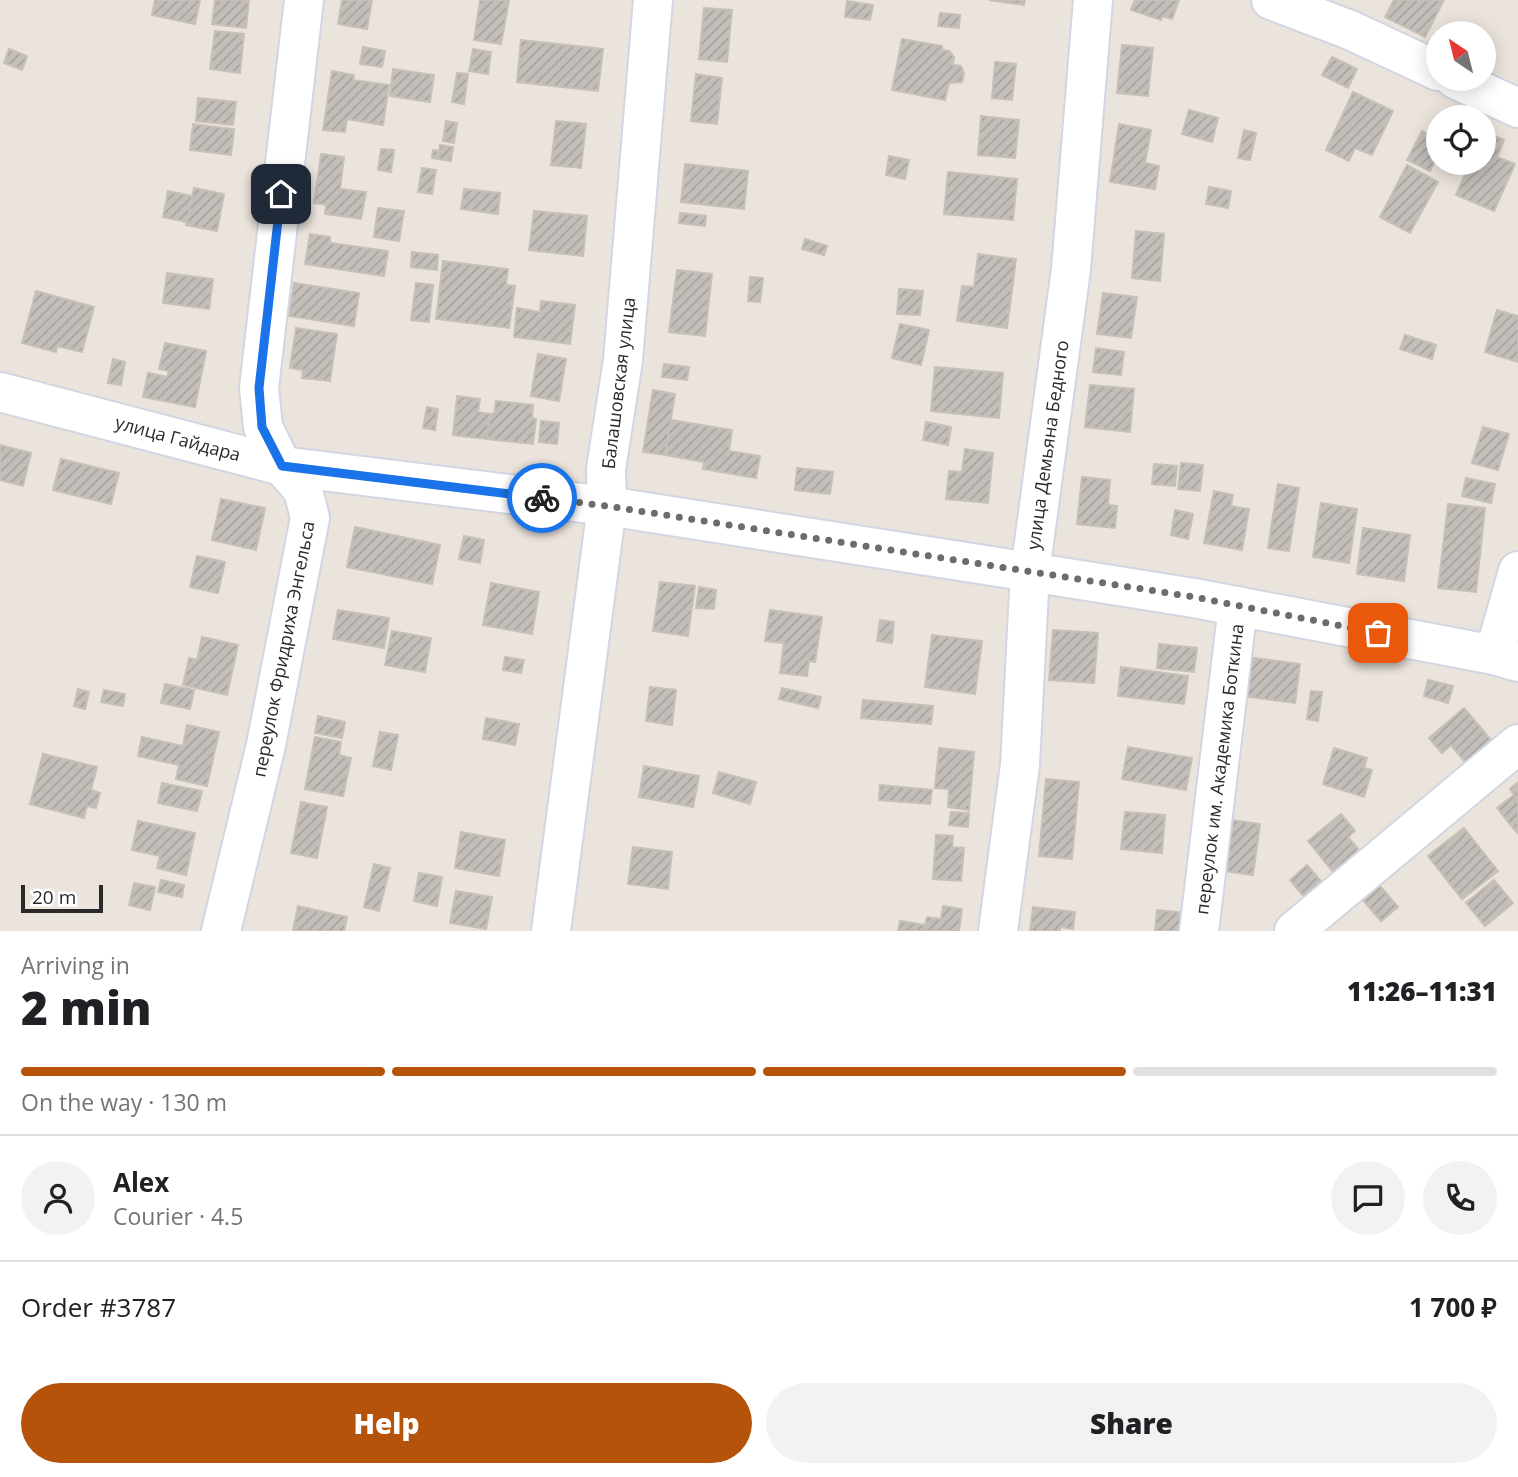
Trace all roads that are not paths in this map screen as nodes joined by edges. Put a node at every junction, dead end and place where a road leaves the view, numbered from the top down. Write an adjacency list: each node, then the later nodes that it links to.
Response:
1 (304, 0): 9 (street, переулок Фридриха Энгельса)
2 (653, 0): 10 (street, Балашовская улица)
3 (1093, 0): 12 (street, улица Демьяна Бедного)
4 (1271, 0): 5 (street)
5 (1426, 65)
6 (1481, 91): 7 (street)
7 (1518, 108)
8 (0, 391): 9 (street, улица Гайдара)
9 (282, 466): 10 (street, улица Гайдара); 16 (street, переулок Фридриха Энгельса)
10 (607, 506): 12 (street, улица Гайдара); 17 (street, Балашовская улица)
11 (1518, 571): 14 (street)
12 (1030, 572): 13 (street, улица Гайдара); 18 (street, улица Демьяна Бедного)
13 (1238, 606): 14 (street, улица Гайдара); 19 (street, переулок им. Академика Боткина)
14 (1506, 658)
15 (1518, 744): 20 (street)
16 (221, 931)
17 (551, 931)
18 (998, 931)
19 (1199, 931)
20 (1293, 931)

